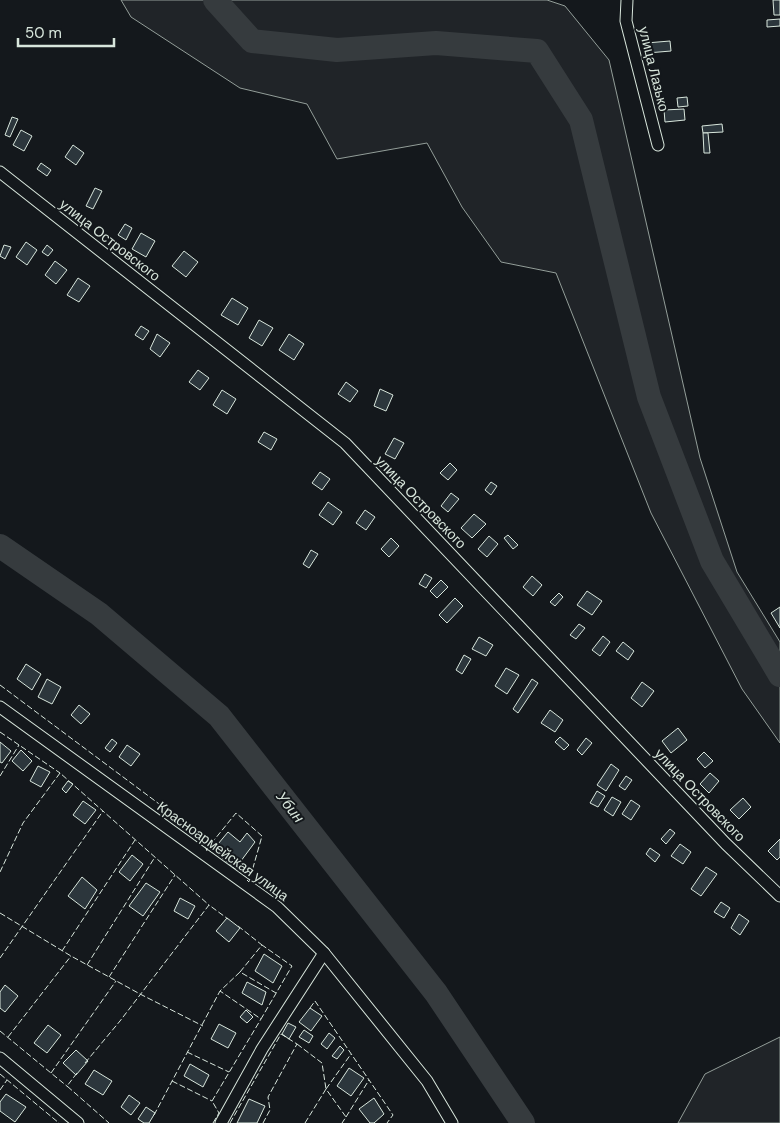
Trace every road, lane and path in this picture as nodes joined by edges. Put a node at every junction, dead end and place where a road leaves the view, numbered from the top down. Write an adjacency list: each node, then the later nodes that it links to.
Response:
1 (627, 0): 2 (street, улица Лазько)
2 (658, 145)
3 (0, 172): 5 (street, улица Островского)
4 (0, 707): 6 (street, Красноармейская улица)
5 (780, 896)
6 (324, 953): 9 (street); 10 (street, Красноармейская улица)
7 (0, 1058): 8 (street)
8 (78, 1123)
9 (221, 1123)
10 (452, 1123)

